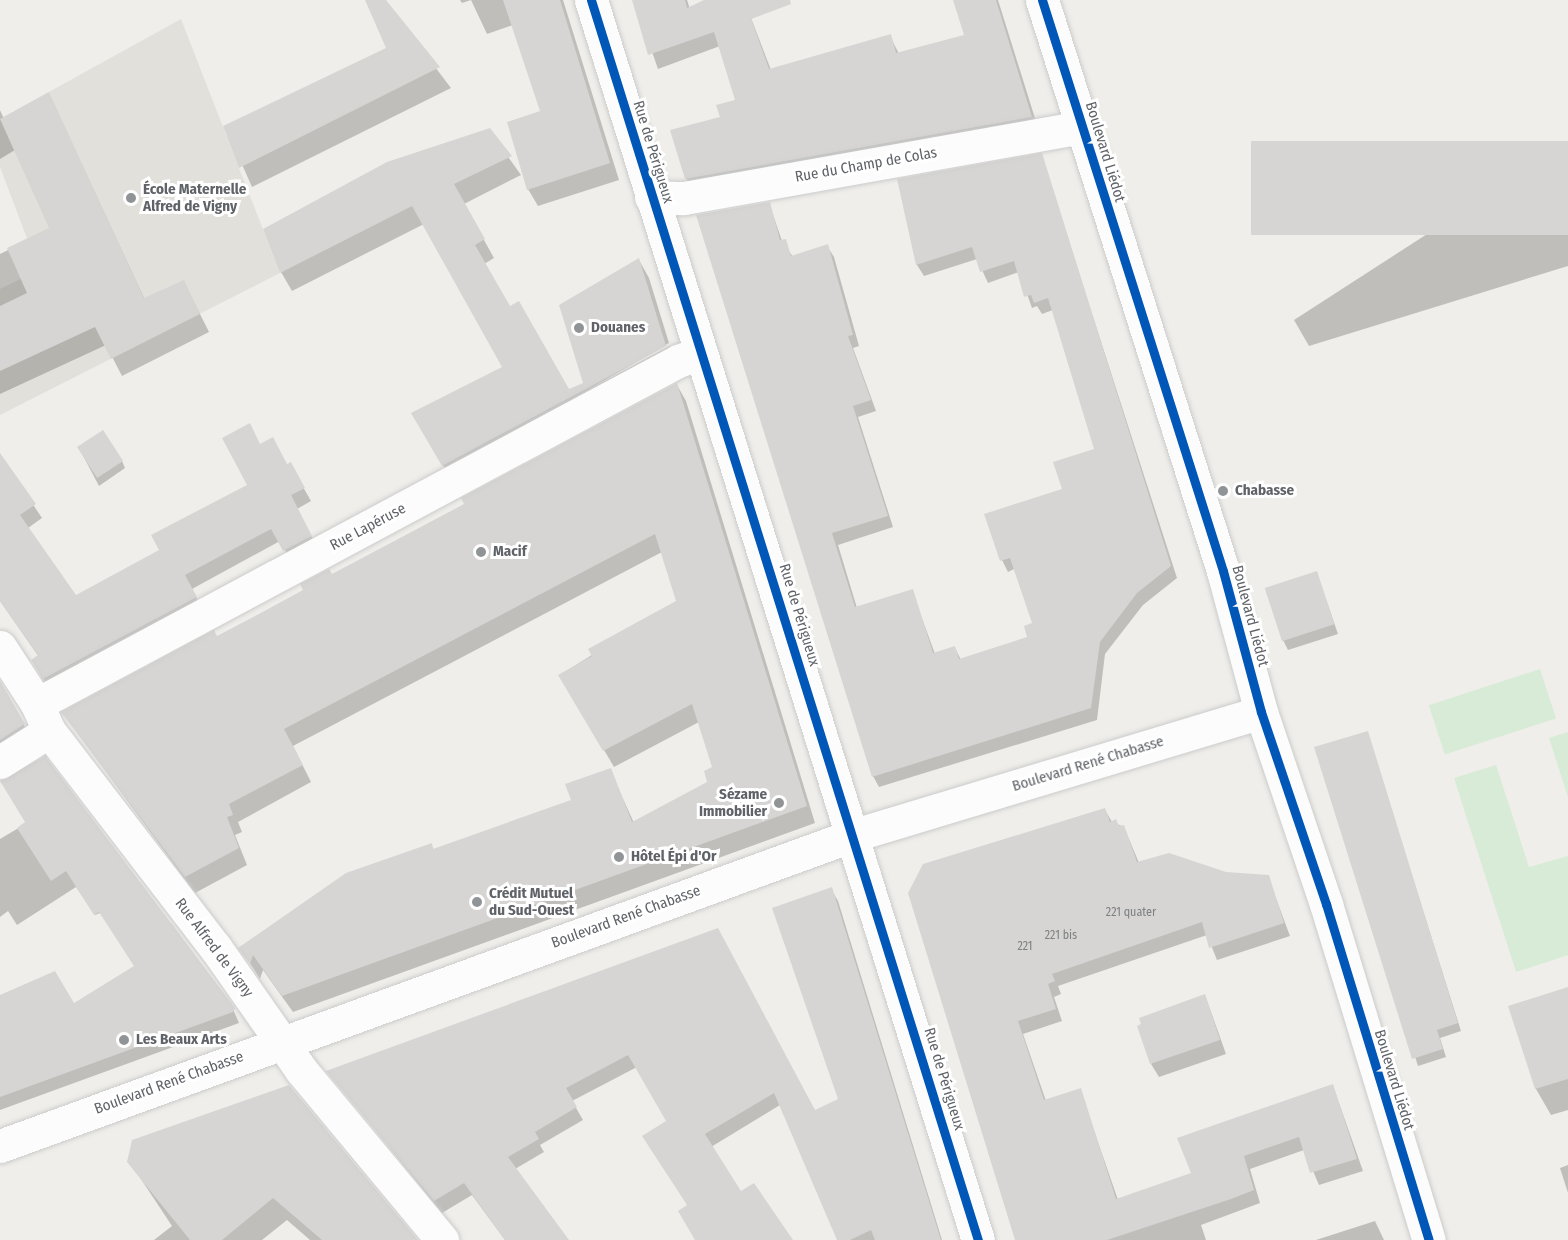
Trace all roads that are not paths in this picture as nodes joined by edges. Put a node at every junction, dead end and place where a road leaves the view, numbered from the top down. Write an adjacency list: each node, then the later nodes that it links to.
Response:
1 (591, 0): 4 (main road, Rue de Périgueux)
2 (1042, 0): 3 (main road, Boulevard Liédot)
3 (1081, 127): 4 (main road, Rue du Champ de Colas); 7 (main road, Boulevard Liédot)
4 (651, 197): 5 (main road, Rue de Périgueux)
5 (700, 353): 8 (main road, Rue Lapéruse); 10 (main road, Rue de Périgueux)
6 (0, 647): 8 (main road, Rue Alfred de Vigny)
7 (1261, 712): 10 (main road, Boulevard René Chabasse); 15 (main road, Boulevard Liédot)
8 (43, 717): 9 (main road, Rue Lapéruse); 11 (main road, Rue Alfred de Vigny)
9 (0, 762)
10 (851, 836): 11 (main road, Boulevard René Chabasse); 14 (main road, Rue de Périgueux)
11 (281, 1041): 12 (main road, Boulevard René Chabasse); 13 (main road, Rue Alfred de Vigny)
12 (0, 1146)
13 (442, 1240)
14 (978, 1240)
15 (1429, 1240)

